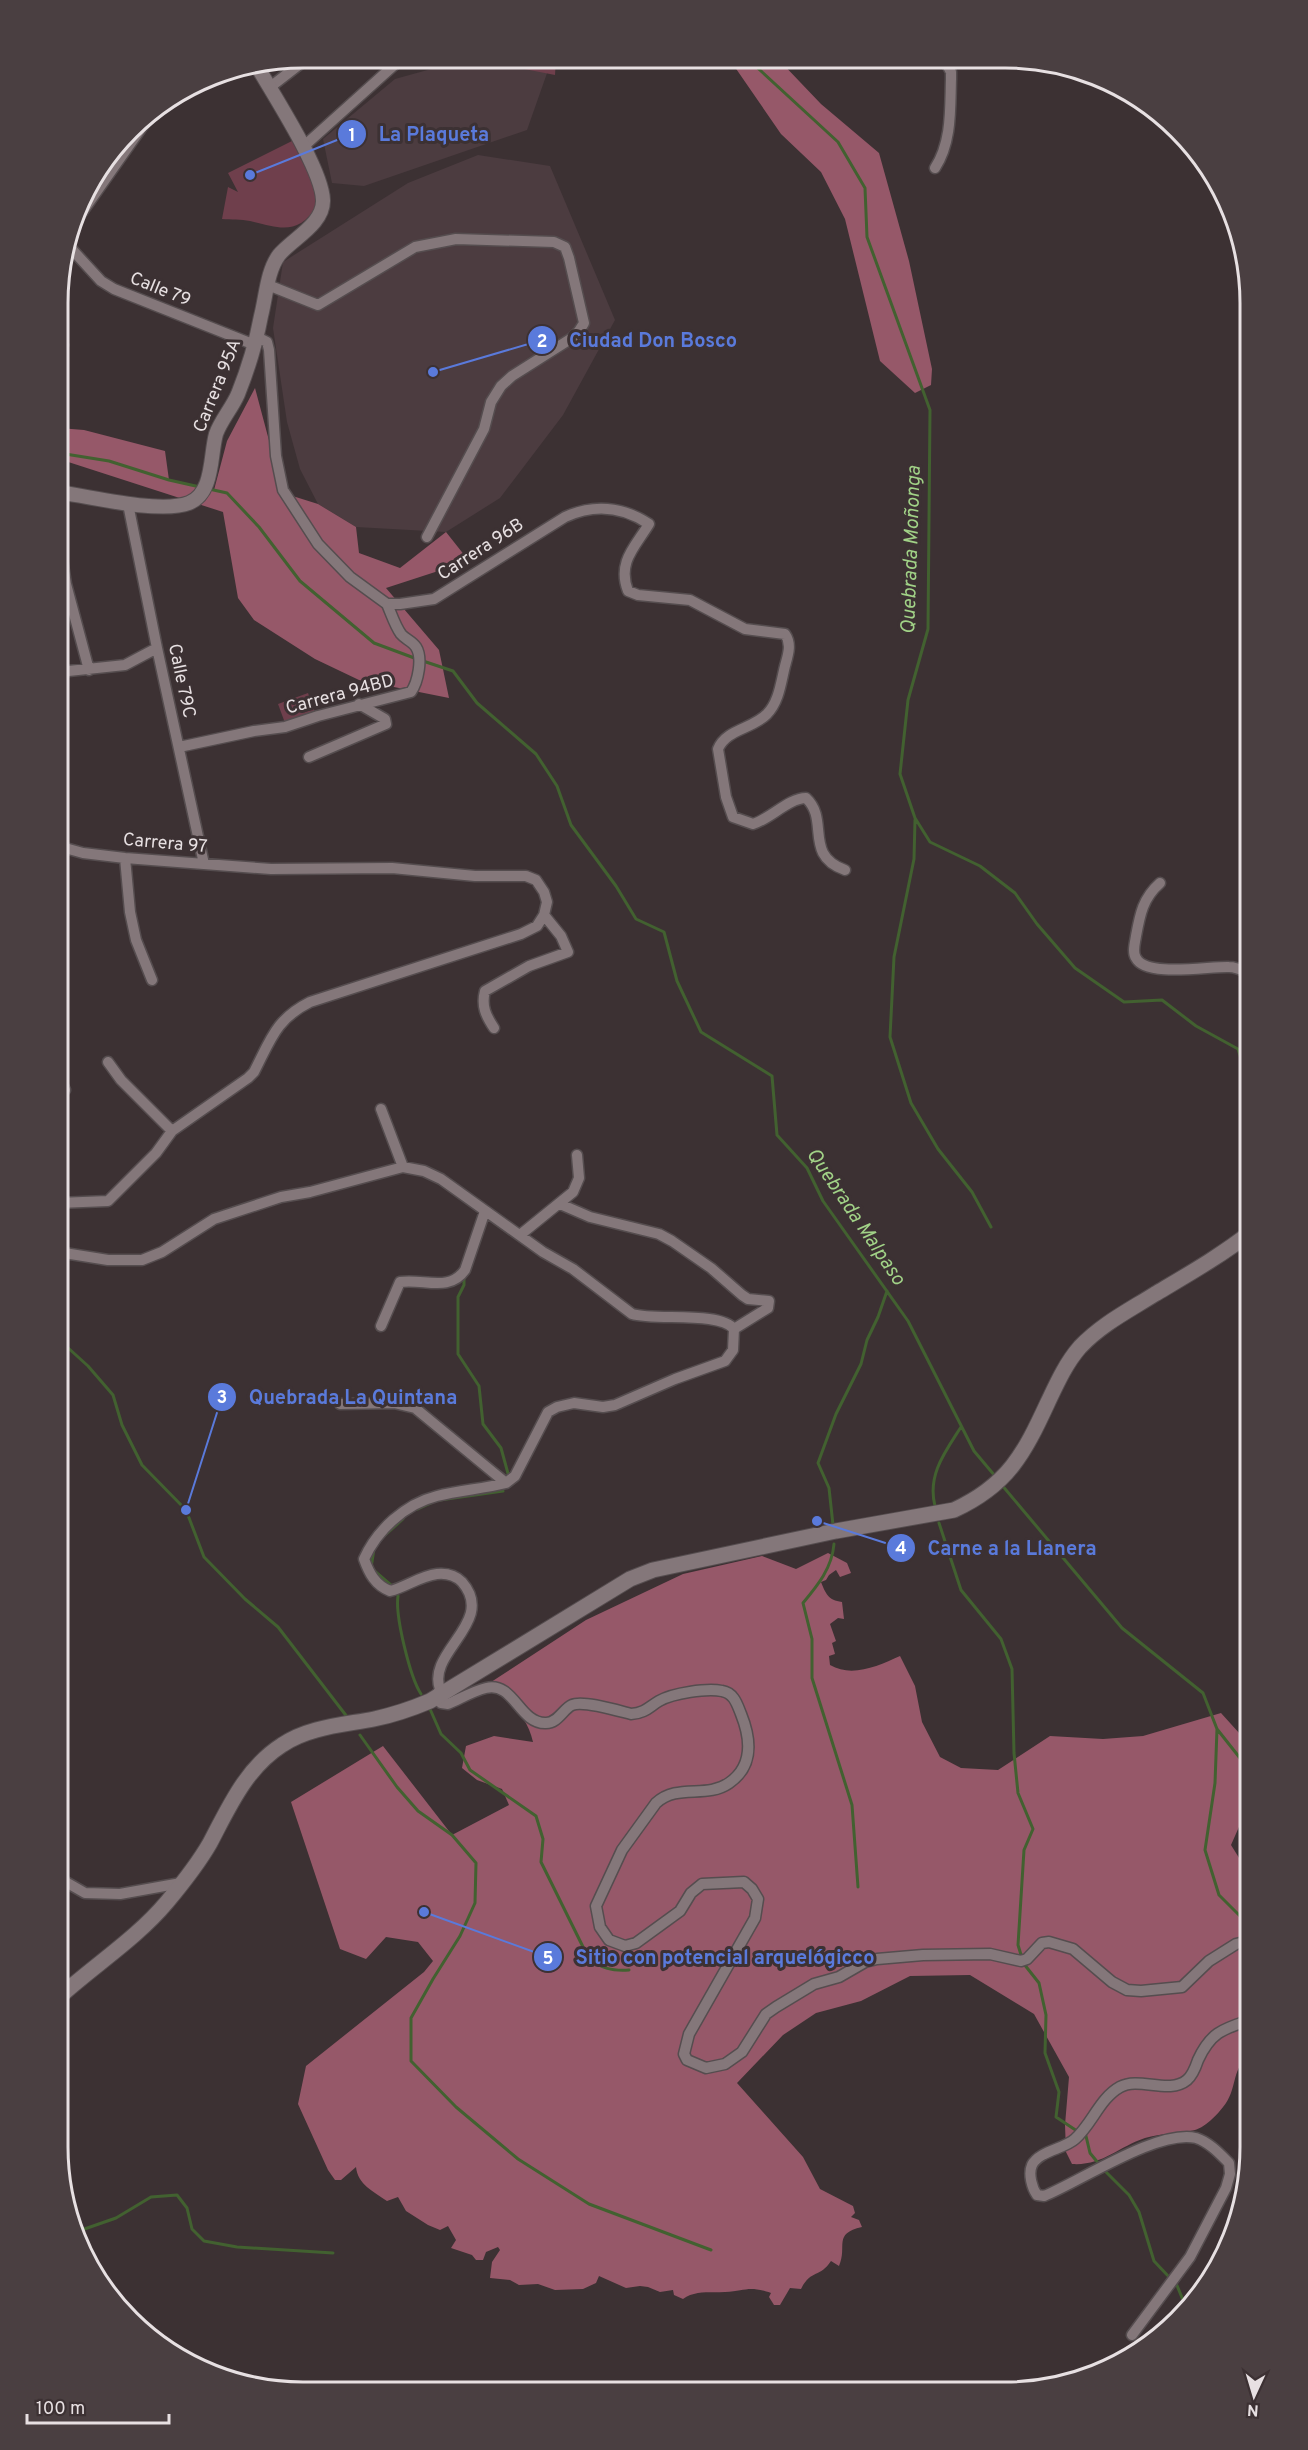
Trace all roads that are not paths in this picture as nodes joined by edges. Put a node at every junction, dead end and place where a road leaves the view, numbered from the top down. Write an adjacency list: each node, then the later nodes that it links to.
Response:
1 (295, 68): 5 (street)
2 (391, 68): 6 (street)
3 (949, 68): 8 (street)
4 (260, 71): 5 (street)
5 (269, 88): 6 (street)
6 (303, 147): 11 (street, Carrera 95A)
7 (118, 157): 9 (street)
8 (935, 168)
9 (98, 187)
10 (73, 251): 12 (street, Calle 79)
11 (268, 285): 12 (street, Carrera 95A); 15 (street)
12 (256, 341): 14 (street, Carrera 95A); 17 (street)
13 (68, 494): 14 (street, Carrera 95A)
14 (128, 504): 18 (street, Calle 79C)
15 (427, 537)
16 (68, 591): 19 (street)
17 (387, 604): 21 (street, Carrera 94BD); 27 (street, Carrera 96B)
18 (157, 648): 19 (street); 22 (street, Calle 79C)
19 (89, 670): 20 (street)
20 (68, 671)
21 (359, 704): 22 (street, Carrera 94BD); 23 (street)
22 (179, 747): 26 (street, Calle 79C)
23 (309, 757)
24 (68, 849): 25 (street, Carrera 97)
25 (125, 858): 26 (street, Carrera 97); 31 (street)
26 (204, 864): 29 (street, Carrera 97)
27 (845, 870)
28 (1160, 883): 30 (street)
29 (544, 915): 32 (street); 35 (street)
30 (1240, 970)
31 (152, 980)
32 (494, 1028)
33 (108, 1062): 35 (street)
34 (381, 1109): 37 (street)
35 (172, 1131): 38 (street)
36 (577, 1155): 39 (street)
37 (403, 1167): 40 (street); 43 (street)
38 (68, 1203)
39 (560, 1204): 41 (street); 45 (street)
40 (485, 1211): 41 (street); 44 (street)
41 (519, 1235): 45 (street)
42 (1240, 1239): 48 (main road)
43 (68, 1254)
44 (381, 1326)
45 (734, 1329): 47 (street)
46 (339, 1404): 47 (street)
47 (506, 1484): 48 (street)
48 (436, 1697): 49 (main road); 51 (street)
49 (182, 1883): 50 (street); 52 (main road)
50 (70, 1885)
51 (1240, 1943)
52 (68, 1990)
53 (1240, 2024): 54 (street)
54 (1132, 2335)

